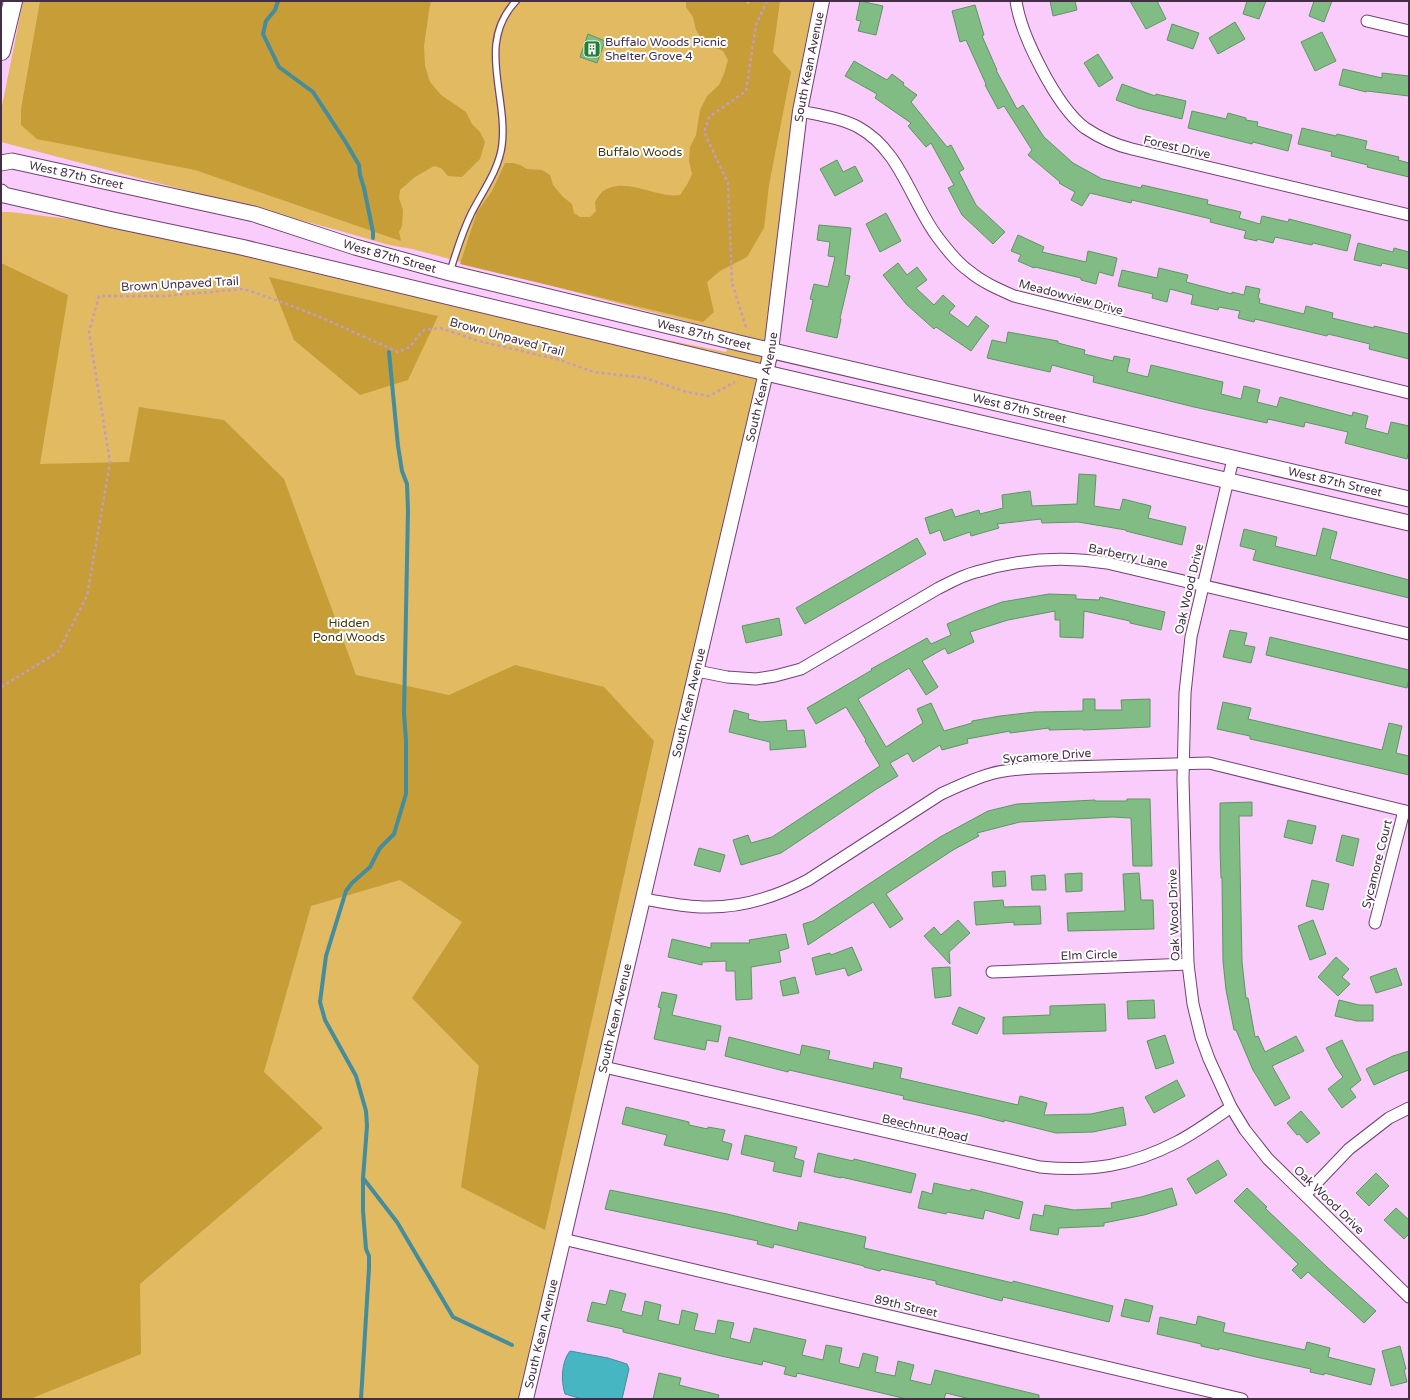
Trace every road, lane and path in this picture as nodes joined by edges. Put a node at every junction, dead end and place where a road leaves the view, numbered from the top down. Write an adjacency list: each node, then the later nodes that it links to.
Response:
1 (13, 1): 8 (highway)
2 (516, 1): 13 (lane)
3 (767, 1): 14 (path)
4 (822, 1): 9 (street, South Kean Avenue)
5 (1016, 1): 12 (street, Forest Drive)
6 (1367, 22): 7 (street)
7 (1409, 31)
8 (1, 51)
9 (800, 111): 15 (street, South Kean Avenue); 18 (street, Meadowview Drive)
10 (1, 163): 13 (main road, West 87th Street)
11 (1, 192): 16 (main road, West 87th Street)
12 (1409, 216)
13 (450, 273): 15 (main road, West 87th Street)
14 (746, 327)
15 (771, 351): 16 (street, South Kean Avenue); 19 (main road, West 87th Street)
16 (766, 373): 20 (main road, West 87th Street); 25 (street, South Kean Avenue)
17 (734, 382): 26 (path, Brown Unpaved Trail)
18 (1409, 393)
19 (1233, 459): 20 (street, Oak Wood Drive); 21 (main road, West 87th Street)
20 (1228, 481): 22 (main road, West 87th Street); 23 (street, Oak Wood Drive)
21 (1409, 499)
22 (1409, 523)
23 (1203, 585): 24 (street, Barberry Lane); 25 (street, Barberry Lane); 27 (street, Oak Wood Drive)
24 (1409, 634)
25 (697, 671): 29 (street, South Kean Avenue)
26 (1, 686)
27 (1184, 763): 28 (street, Sycamore Drive); 29 (street, Sycamore Drive); 31 (street, Oak Wood Drive)
28 (1406, 812): 30 (street, Sycamore Court)
29 (643, 899): 33 (street, South Kean Avenue)
30 (1375, 923)
31 (1188, 964): 32 (street, Elm Circle); 34 (street, Oak Wood Drive)
32 (992, 972)
33 (604, 1067): 34 (street, Beechnut Road); 37 (street, South Kean Avenue)
34 (1232, 1107): 36 (street, Oak Wood Drive)
35 (1409, 1108): 36 (street)
36 (1305, 1195): 38 (street, Oak Wood Drive)
37 (563, 1239): 39 (street, South Kean Avenue); 40 (street, 89th Street)
38 (1409, 1297)
39 (526, 1399)
40 (1242, 1399)

